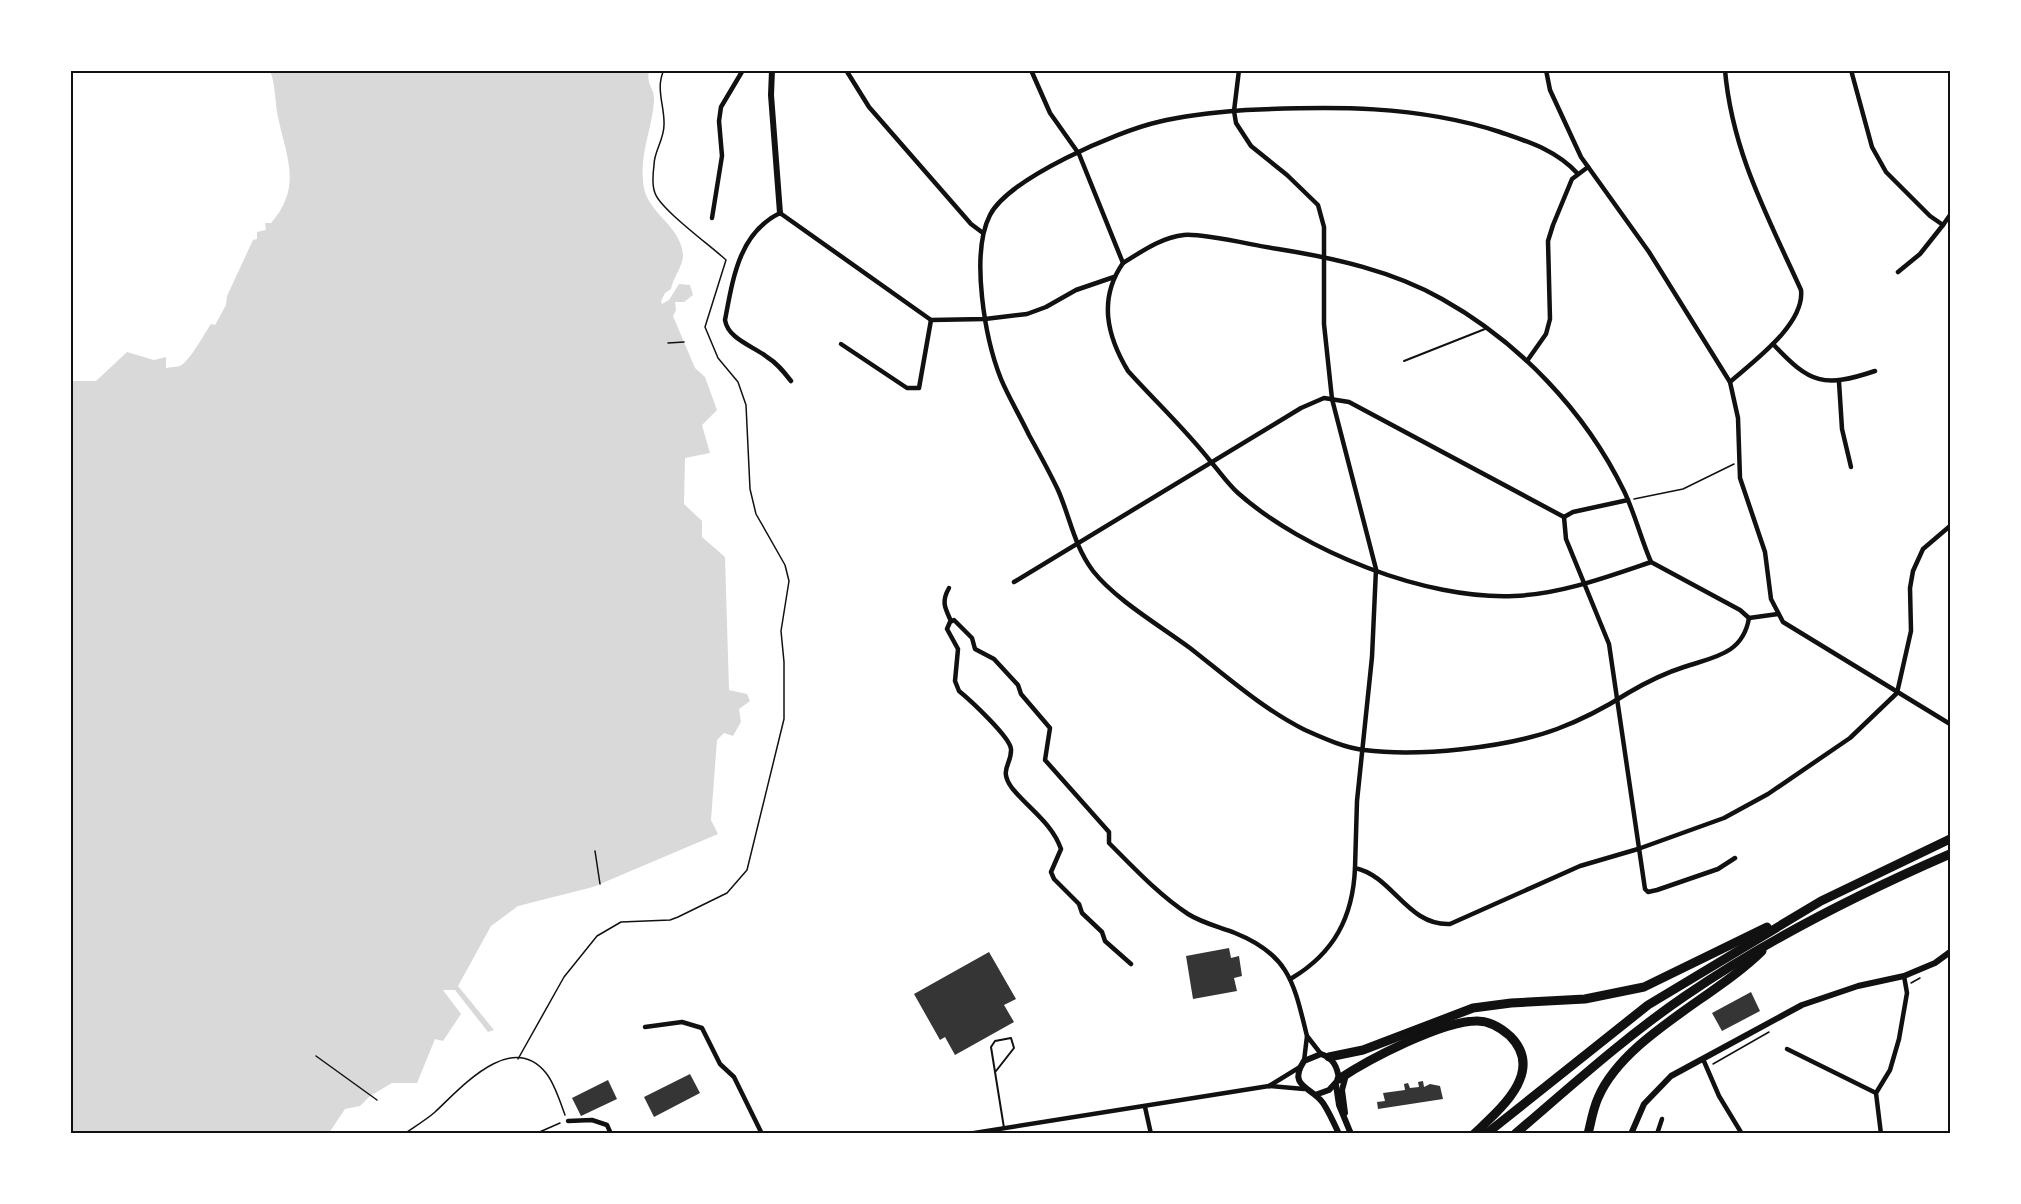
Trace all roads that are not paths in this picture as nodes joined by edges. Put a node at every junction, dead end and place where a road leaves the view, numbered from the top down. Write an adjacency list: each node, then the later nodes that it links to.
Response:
1 (743, 70): 15 (street)
2 (772, 70): 13 (street)
3 (846, 70): 17 (street)
4 (1031, 70): 10 (street)
5 (1239, 70): 9 (street)
6 (1546, 70): 11 (street)
7 (1725, 70): 26 (street)
8 (1851, 70): 16 (street)
9 (1234, 111): 10 (street); 12 (street); 18 (street)
10 (1079, 154): 17 (street); 19 (street)
11 (1588, 167): 12 (street); 31 (street)
12 (1577, 173): 28 (street)
13 (780, 213): 23 (street); 30 (street)
14 (1950, 215): 16 (street)
15 (712, 218)
16 (1943, 225): 20 (street)
17 (983, 233): 22 (street)
18 (1326, 256): 19 (street); 24 (street); 33 (street)
19 (1123, 263): 21 (street)
20 (1898, 272)
21 (1114, 277): 22 (street); 34 (street)
22 (985, 319): 23 (street); 39 (street)
23 (931, 320): 25 (street)
24 (1488, 328): 27 (lane); 28 (street)
25 (841, 344)
26 (1773, 344): 31 (street); 32 (street)
27 (1404, 361)
28 (1527, 361): 36 (street)
29 (1875, 371): 32 (street)
30 (791, 381)
31 (1730, 382): 45 (street)
32 (1839, 382): 35 (street)
33 (1332, 399): 34 (street); 37 (street); 41 (street)
34 (1212, 462): 39 (street); 41 (street)
35 (1851, 466)
36 (1628, 500): 37 (street); 40 (street)
37 (1564, 517): 43 (street)
38 (1950, 526): 48 (street)
39 (1077, 545): 42 (street); 51 (street)
40 (1651, 562): 43 (street); 46 (street)
41 (1376, 569): 43 (street); 51 (street)
42 (1014, 582)
43 (1583, 583): 49 (street)
44 (949, 588): 47 (street)
45 (1778, 614): 46 (street); 48 (street)
46 (1749, 618): 49 (street)
47 (951, 621): 60 (street); 62 (street)
48 (1897, 693): 50 (street); 53 (street)
49 (1618, 699): 51 (street); 53 (street)
50 (1950, 724)
51 (1362, 750): 56 (street)
52 (1950, 839): 57 (highway)
53 (1638, 849): 55 (street); 56 (street)
54 (1950, 854): 58 (highway)
55 (1735, 858)
56 (1355, 868): 62 (street)
57 (1821, 901): 66 (highway); 87 (highway)
58 (1774, 939): 88 (highway); 89 (highway)
59 (1950, 952): 61 (street)
60 (1131, 964)
61 (1904, 976): 67 (street); 73 (street)
62 (1292, 978): 64 (street)
63 (645, 1027): 81 (street)
64 (1307, 1036): 66 (street); 68 (street)
65 (1787, 1049): 73 (street)
66 (1325, 1055): 68 (street); 70 (street)
67 (1703, 1059): 90 (street); 92 (street)
68 (1302, 1064): 71 (street); 72 (street)
69 (996, 1071): 69 (lane); 79 (lane)
70 (1340, 1079): 74 (street); 77 (street); 77 (street); 86 (highway)
71 (1269, 1086): 72 (street); 75 (street)
72 (1304, 1089): 74 (street)
73 (1876, 1093): 93 (street)
74 (1315, 1095): 84 (street)
75 (1145, 1107): 79 (street); 83 (street)
76 (1662, 1119): 91 (street)
77 (1345, 1120): 85 (street)
78 (568, 1121): 80 (street)
79 (1004, 1128): 82 (street)
80 (610, 1134)
81 (762, 1134)
82 (968, 1134)
83 (1151, 1134)
84 (1339, 1134)
85 (1351, 1134)
86 (1474, 1134)
87 (1486, 1134)
88 (1515, 1134)
89 (1588, 1134)
90 (1631, 1134)
91 (1657, 1134)
92 (1742, 1134)
93 (1881, 1134)

